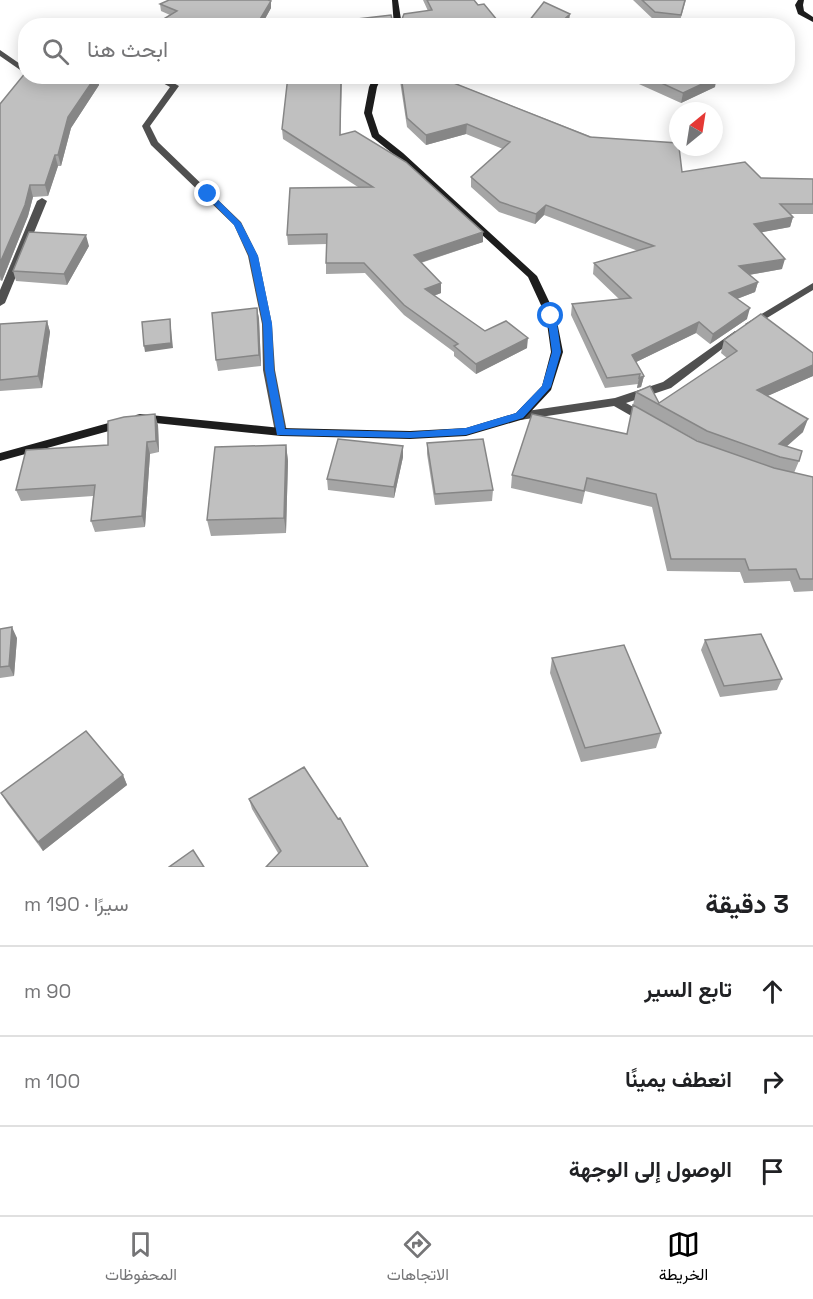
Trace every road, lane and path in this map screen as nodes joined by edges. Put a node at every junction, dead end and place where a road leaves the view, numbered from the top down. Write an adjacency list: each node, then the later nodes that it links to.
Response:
1 (395, 0): 3 (street)
2 (801, 0): 4 (street)
3 (397, 18)
4 (813, 20)
5 (0, 52): 6 (street)
6 (18, 66)
7 (171, 84): 15 (street)
8 (374, 84): 13 (street)
9 (42, 201): 11 (street)
10 (813, 286): 12 (street)
11 (0, 303)
12 (616, 402): 13 (street); 14 (street)
13 (520, 416): 15 (street)
14 (657, 425)
15 (281, 432): 16 (street)
16 (0, 456)

